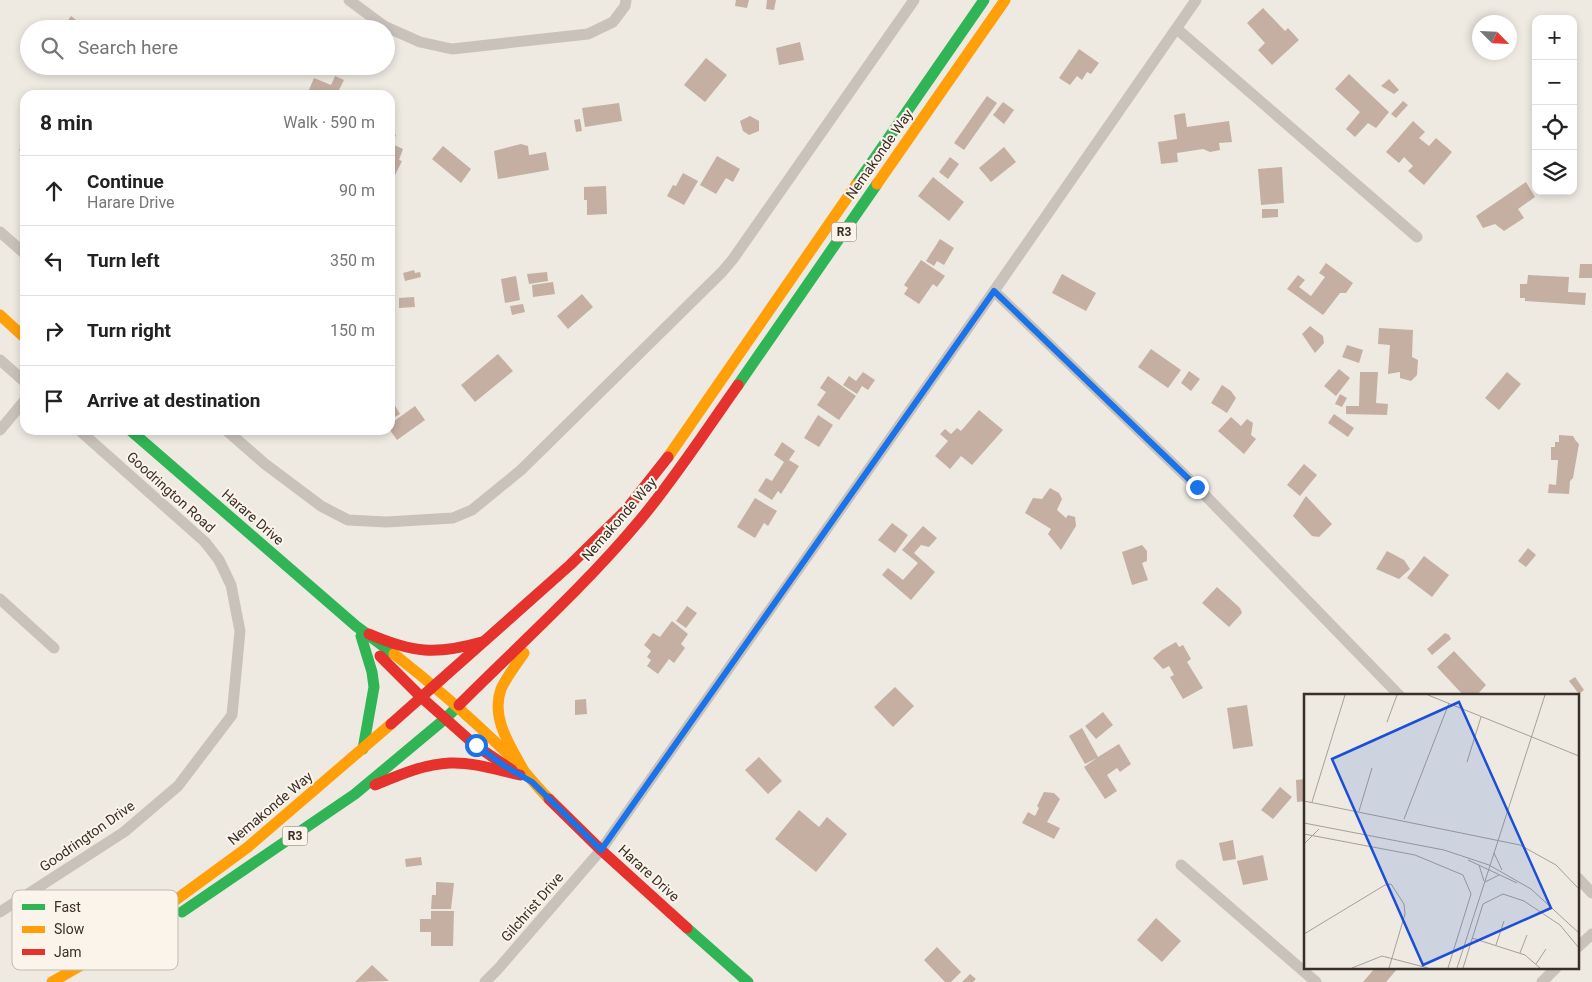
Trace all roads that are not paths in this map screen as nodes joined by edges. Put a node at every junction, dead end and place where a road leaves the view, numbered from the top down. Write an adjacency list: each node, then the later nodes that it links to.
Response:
1 (349, 0): 7 (street)
2 (626, 0): 9 (street)
3 (914, 0): 22 (street)
4 (984, 0): 27 (main road, Nemakonde Way / R3)
5 (1005, 0): 25 (main road, Nemakonde Way / R3)
6 (1196, 0): 8 (street, Gilchrist Drive)
7 (376, 20)
8 (1177, 29): 11 (street); 13 (street, Gilchrist Drive)
9 (395, 31)
10 (0, 232): 12 (street)
11 (1417, 237)
12 (20, 250)
13 (994, 291): 30 (street); 37 (street, Gilchrist Drive)
14 (0, 315): 15 (main road)
15 (20, 333)
16 (0, 360): 17 (street)
17 (20, 378)
18 (20, 406): 19 (street)
19 (0, 430)
20 (85, 435): 23 (street, Goodrington Road)
21 (136, 435): 26 (main road, Harare Drive)
22 (232, 435)
23 (231, 585): 40 (street, Goodrington Drive)
24 (0, 599): 28 (street)
25 (542, 622): 32 (main road, Nemakonde Way / R3); 35 (main road)
26 (362, 632): 27 (main road); 29 (main road, Harare Drive); 31 (main road, Harare Drive); 34 (main road)
27 (485, 641): 29 (main road, Nemakonde Way / R3)
28 (54, 648)
29 (435, 686): 31 (main road, R3); 32 (main road, Harare Drive)
30 (1398, 694)
31 (422, 698): 33 (main road, Harare Drive); 34 (main road, Nemakonde Way / R3)
32 (458, 707): 33 (main road, Nemakonde Way / R3); 35 (main road, Harare Drive)
33 (446, 718): 35 (main road, Harare Drive); 36 (main road, Nemakonde Way / R3)
34 (363, 750): 42 (main road, Nemakonde Way / R3)
35 (526, 777): 36 (main road); 37 (main road, Harare Drive)
36 (355, 794): 45 (main road, Nemakonde Way / R3)
37 (601, 850): 51 (street, Gilchrist Drive); 52 (main road, Harare Drive)
38 (1181, 865): 53 (street)
39 (1580, 880): 41 (street)
40 (34, 890)
41 (1592, 893)
42 (178, 898)
43 (12, 904): 44 (street, Goodrington Drive)
44 (0, 912)
45 (178, 914)
46 (1592, 934): 47 (street)
47 (1580, 945)
48 (73, 970): 50 (main road, Nemakonde Way / R3)
49 (1554, 970): 54 (street)
50 (52, 982)
51 (485, 982)
52 (748, 982)
53 (1316, 982)
54 (1542, 982)

